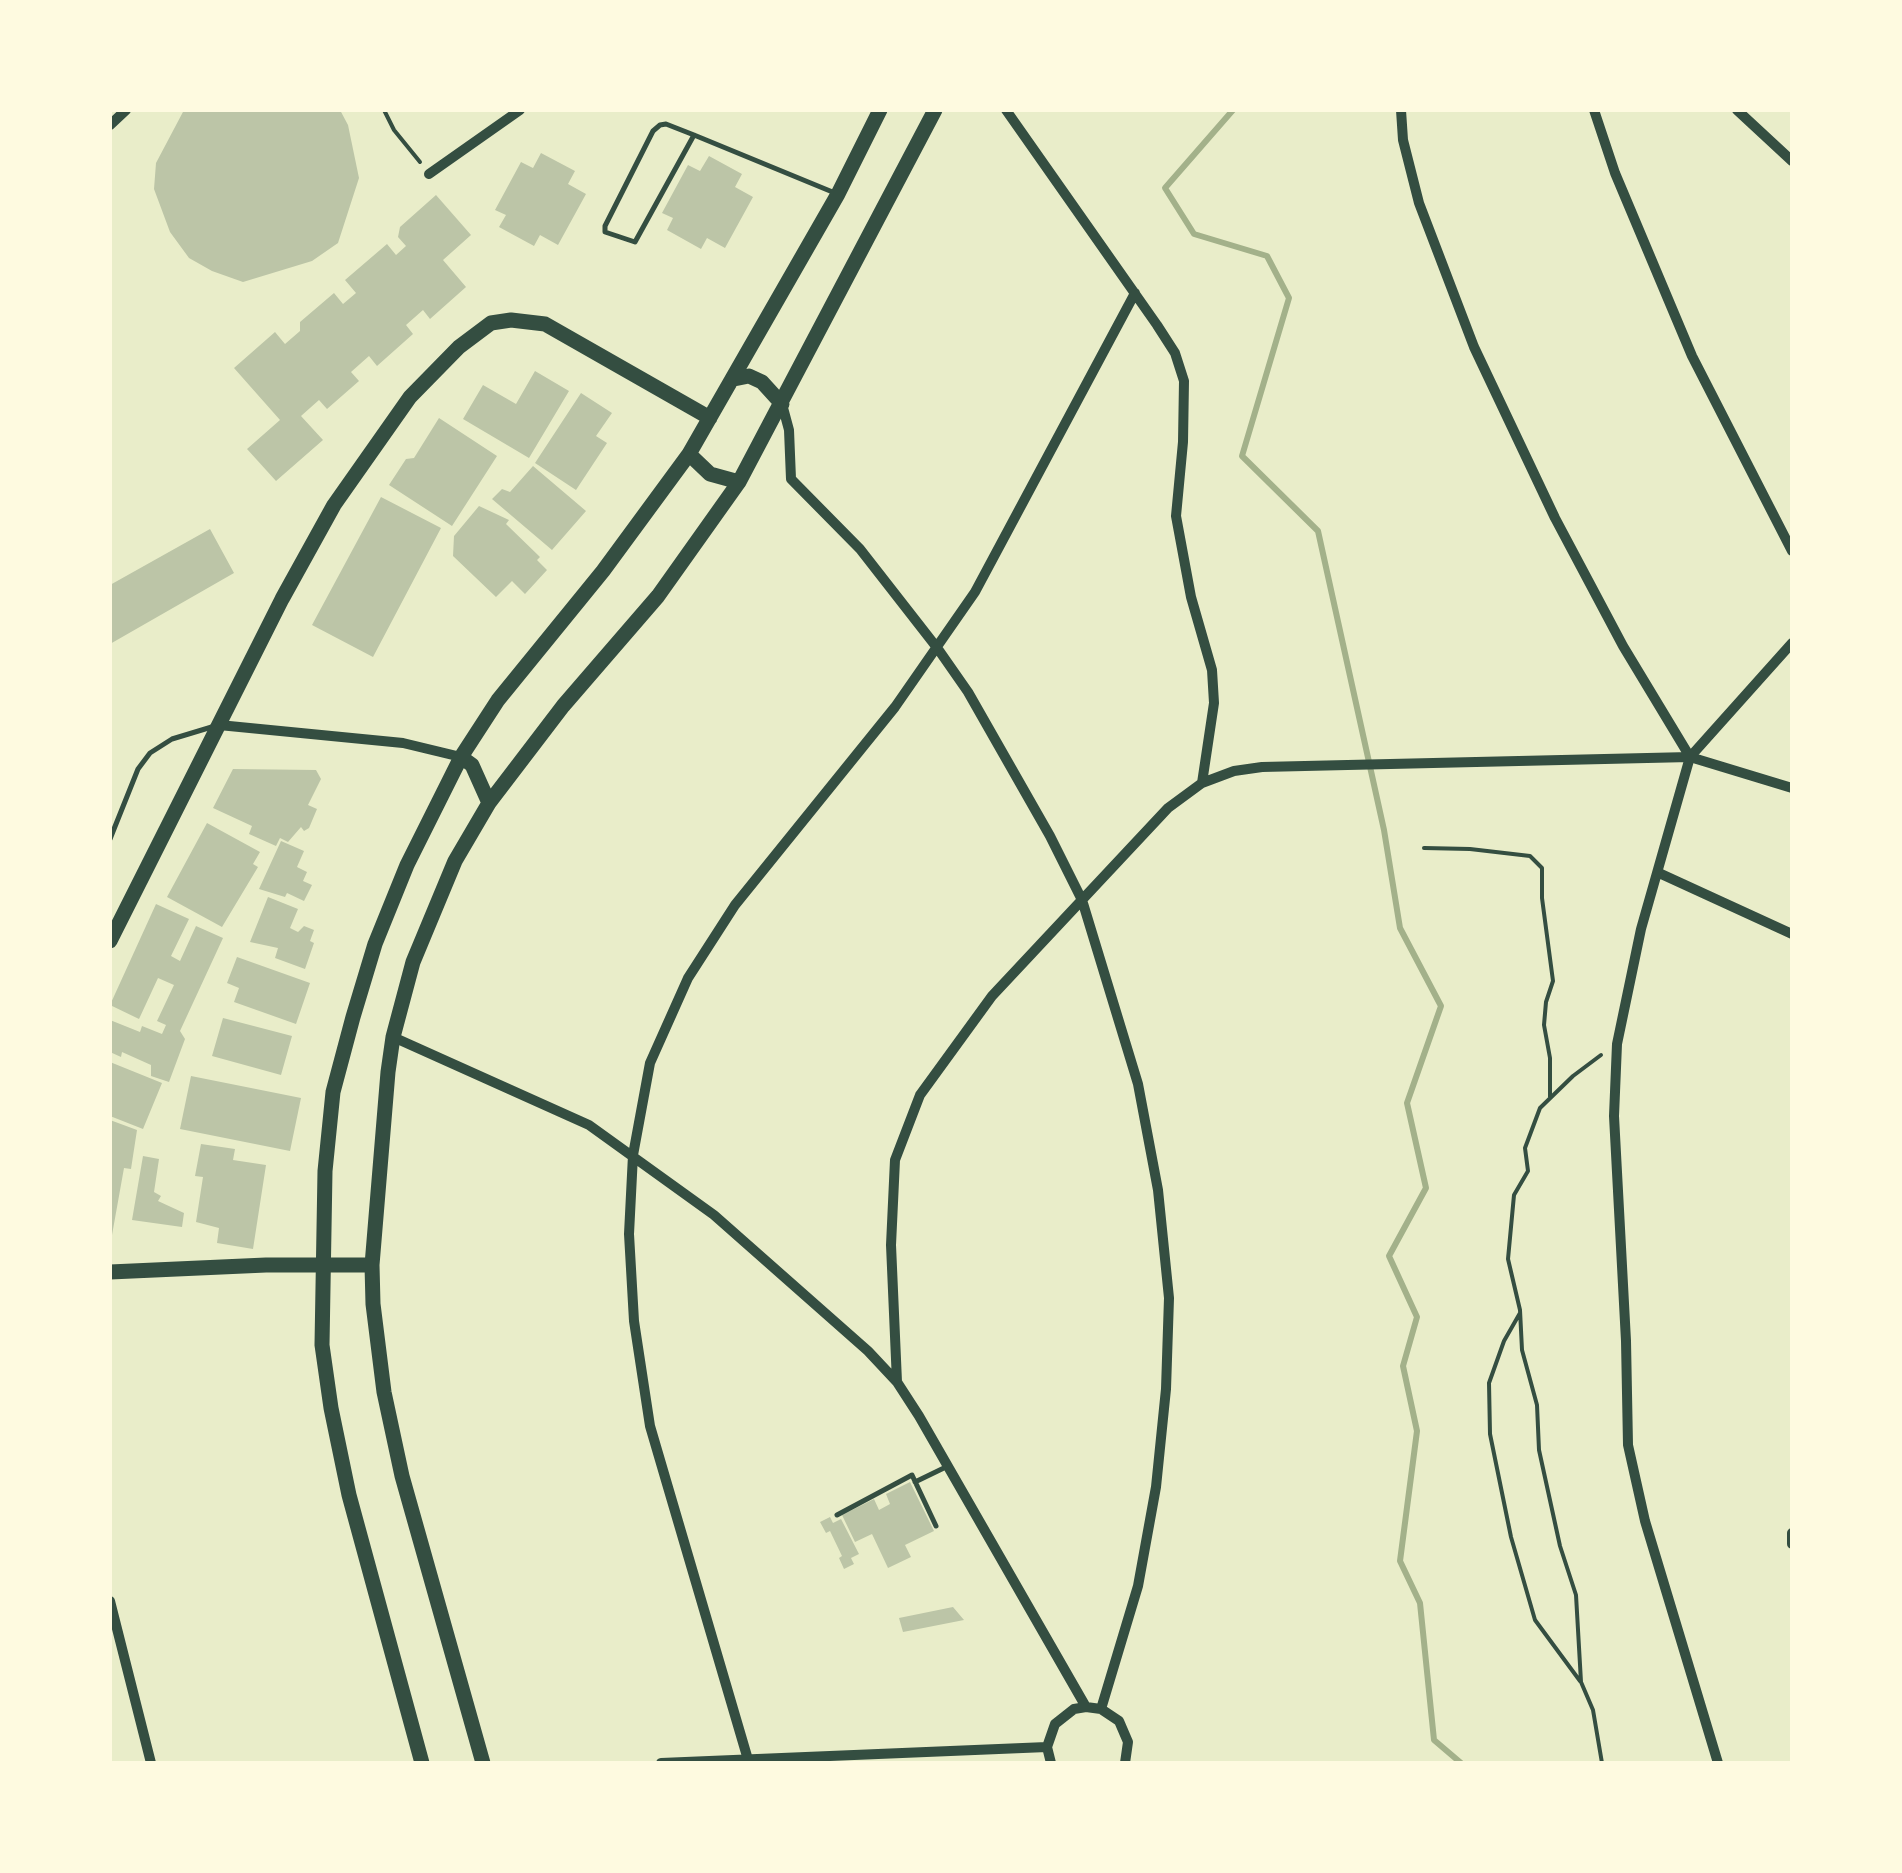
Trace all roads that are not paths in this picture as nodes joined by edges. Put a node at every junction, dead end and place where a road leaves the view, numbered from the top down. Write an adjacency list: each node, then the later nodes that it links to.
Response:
1 (126, 110): 9 (street)
2 (520, 110): 12 (street)
3 (880, 110): 13 (main road)
4 (935, 110): 16 (main road)
5 (1006, 110): 14 (street)
6 (1401, 110): 25 (street)
7 (1594, 110): 20 (street)
8 (1736, 110): 11 (street)
9 (110, 125)
10 (694, 135): 10 (lane); 13 (lane)
11 (1792, 161)
12 (429, 174)
13 (838, 194): 15 (main road)
14 (1135, 294): 22 (street); 26 (street)
15 (734, 378): 16 (main road); 17 (main road)
16 (782, 404): 19 (main road); 22 (street)
17 (710, 418): 18 (main road); 23 (main road)
18 (689, 454): 19 (main road); 24 (main road)
19 (739, 482): 28 (main road)
20 (1792, 552)
21 (1792, 643): 25 (street)
22 (938, 649): 31 (street); 35 (street)
23 (219, 725): 24 (street); 29 (lane); 33 (main road)
24 (460, 757): 28 (main road); 36 (main road)
25 (1690, 757): 26 (street); 27 (street); 30 (street)
26 (1202, 783): 31 (street)
27 (1792, 788)
28 (490, 804): 34 (main road)
29 (110, 839)
30 (1659, 873): 32 (street); 57 (street)
31 (1082, 900): 39 (street); 48 (street)
32 (1792, 934)
33 (110, 941)
34 (393, 1036): 35 (street); 37 (main road)
35 (634, 1156): 39 (street); 50 (street)
36 (324, 1266): 37 (main road); 38 (main road); 52 (main road)
37 (372, 1266): 53 (main road)
38 (110, 1272)
39 (898, 1382): 40 (street)
40 (948, 1466): 41 (lane); 47 (street)
41 (915, 1482): 42 (lane); 43 (lane)
42 (837, 1515)
43 (936, 1526)
44 (1792, 1533): 45 (street)
45 (1792, 1544)
46 (110, 1601): 51 (street)
47 (1086, 1707): 48 (street); 49 (street)
48 (1101, 1709): 56 (street)
49 (1047, 1748): 50 (street); 55 (street)
50 (748, 1762): 54 (street)
51 (150, 1763)
52 (422, 1763)
53 (483, 1763)
54 (661, 1763)
55 (1051, 1763)
56 (1125, 1763)
57 (1718, 1763)

